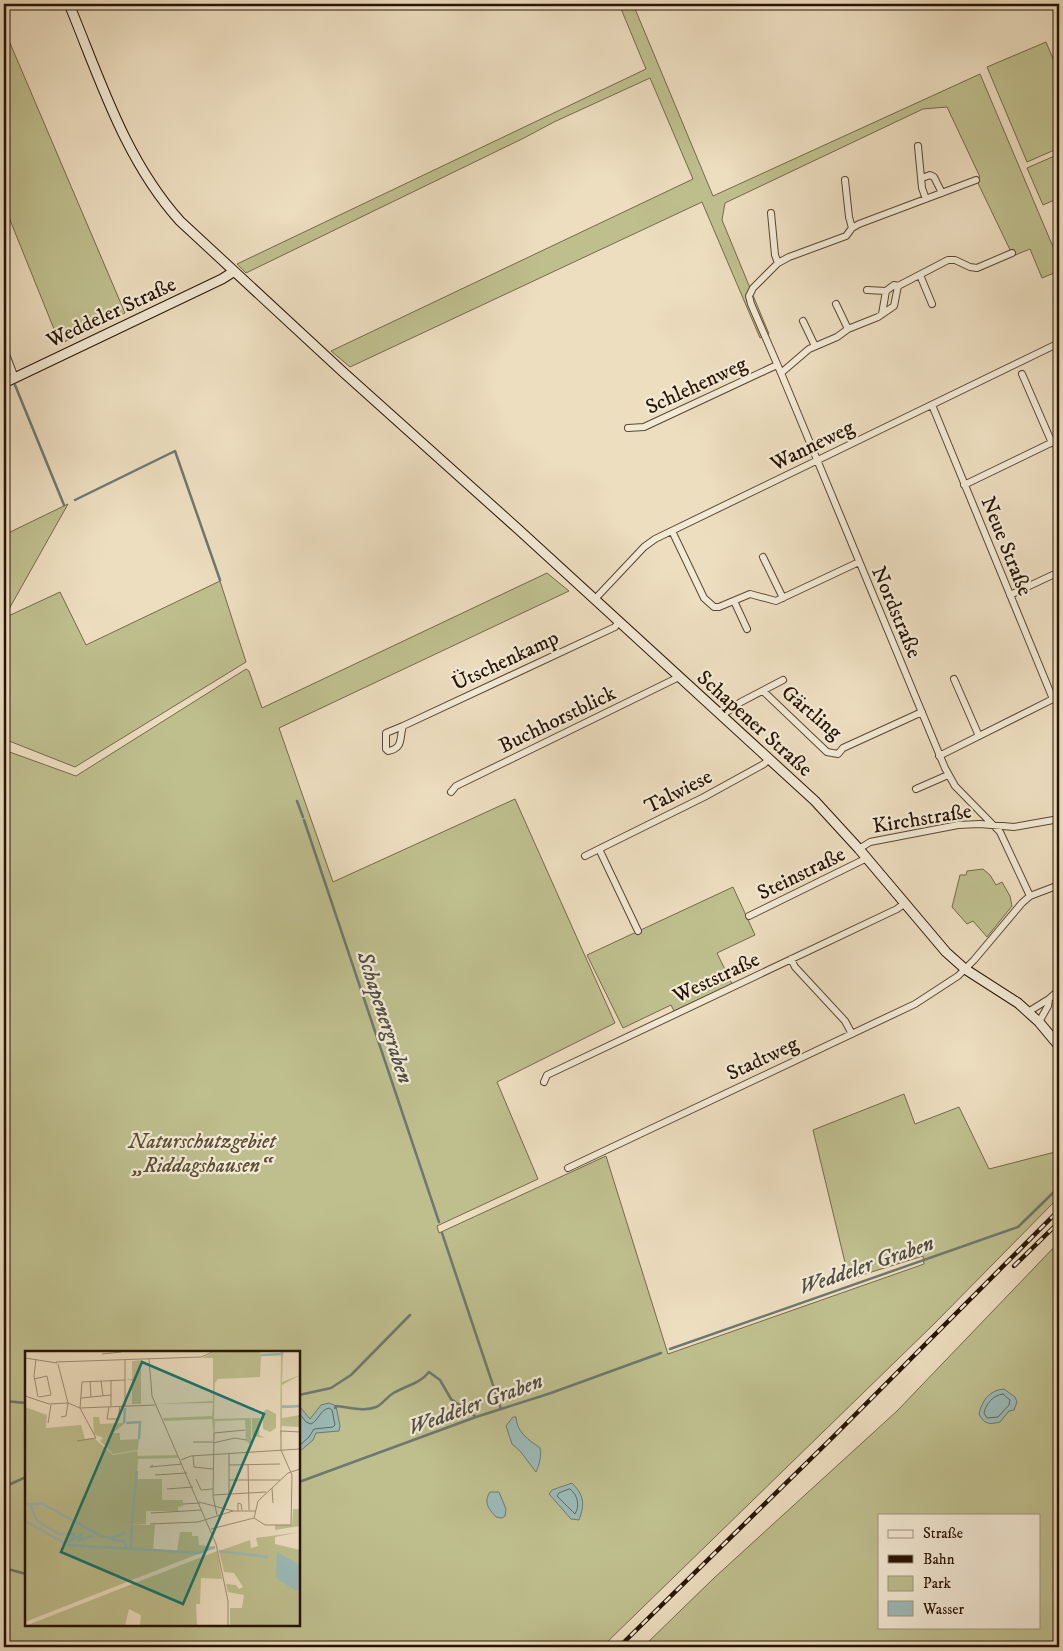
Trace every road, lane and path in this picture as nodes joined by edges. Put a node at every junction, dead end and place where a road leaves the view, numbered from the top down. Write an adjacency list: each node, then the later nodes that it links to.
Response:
1 (69, 4): 12 (street, Schapener Straße)
2 (918, 146): 3 (street)
3 (922, 178): 6 (street); 7 (street)
4 (845, 180): 9 (street)
5 (976, 180): 6 (street)
6 (942, 193): 7 (street)
7 (926, 200): 9 (street)
8 (771, 213): 11 (street)
9 (852, 228): 11 (street)
10 (1012, 253): 13 (street)
11 (778, 263): 25 (street, Nordstraße)
12 (233, 272): 28 (street, Weddeler Straße); 44 (street, Schapener Straße)
13 (920, 275): 14 (street); 18 (street)
14 (898, 286): 16 (street); 19 (street)
15 (867, 290): 16 (street)
16 (886, 291): 19 (street)
17 (836, 304): 21 (street)
18 (932, 304)
19 (882, 314): 21 (street)
20 (804, 320): 23 (street)
21 (848, 329): 23 (street)
22 (1059, 343): 30 (street, Wanneweg)
23 (815, 346): 26 (street)
24 (4, 349): 28 (street)
25 (777, 365): 26 (street, Nordstraße); 31 (street, Schlehenweg)
26 (781, 373): 34 (street, Nordstraße)
27 (1022, 374): 33 (street)
28 (15, 378): 29 (street, Weddeler Straße)
29 (4, 383)
30 (932, 405): 34 (street, Wanneweg); 36 (street, Neue Straße)
31 (628, 428)
32 (1059, 439): 33 (street)
33 (1052, 442): 36 (street)
34 (816, 460): 38 (street, Wanneweg); 40 (street, Nordstraße)
35 (4, 462): 37 (street)
36 (964, 485): 42 (street, Neue Straße)
37 (4, 496)
38 (672, 530): 44 (street, Wanneweg); 45 (street)
39 (763, 557): 43 (street)
40 (859, 562): 43 (street); 53 (street, Nordstraße)
41 (1059, 572): 42 (street)
42 (1010, 595): 52 (street, Neue Straße)
43 (783, 598): 45 (street)
44 (595, 599): 46 (street, Schapener Straße)
45 (734, 601): 47 (street)
46 (619, 621): 48 (street, Schapener Straße); 55 (street, Ütschenkamp)
47 (747, 628)
48 (679, 677): 54 (street, Schapener Straße); 61 (street, Buchhorstblick)
49 (954, 679): 56 (street)
50 (783, 680): 51 (street, Gärtling)
51 (763, 691): 53 (street, Gärtling); 54 (street, Gärtling)
52 (1056, 698): 56 (street)
53 (922, 712): 57 (street, Nordstraße)
54 (721, 716): 58 (street, Schapener Straße)
55 (403, 726)
56 (979, 736): 57 (street)
57 (939, 756): 59 (street, Nordstraße)
58 (769, 759): 64 (street, Talwiese); 65 (street, Schapener Straße)
59 (948, 775): 60 (street); 63 (street, Nordstraße)
60 (916, 789)
61 (451, 792)
62 (1059, 819): 63 (street)
63 (995, 826): 65 (street, Kirchstraße); 69 (street, Kirchstraße)
64 (599, 849): 66 (street, Talwiese); 72 (street)
65 (859, 849): 67 (street, Schapener Straße)
66 (585, 856)
67 (867, 858): 70 (street, Schapener Straße); 71 (street, Steinstraße)
68 (1059, 885): 69 (street)
69 (1030, 896): 74 (street)
70 (905, 903): 73 (street, Weststraße); 74 (street, Schapener Straße)
71 (749, 916)
72 (638, 931)
73 (791, 959): 79 (street); 81 (street, Weststraße)
74 (965, 969): 77 (street, Schapener Straße); 79 (street, Stadtweg)
75 (1059, 990): 76 (street)
76 (1049, 1000): 77 (street); 78 (street)
77 (1028, 1012): 78 (street, Schapener Straße)
78 (1039, 1022): 80 (street, Schapener Straße)
79 (852, 1034): 82 (street, Stadtweg)
80 (1059, 1046)
81 (544, 1082)
82 (568, 1168)

